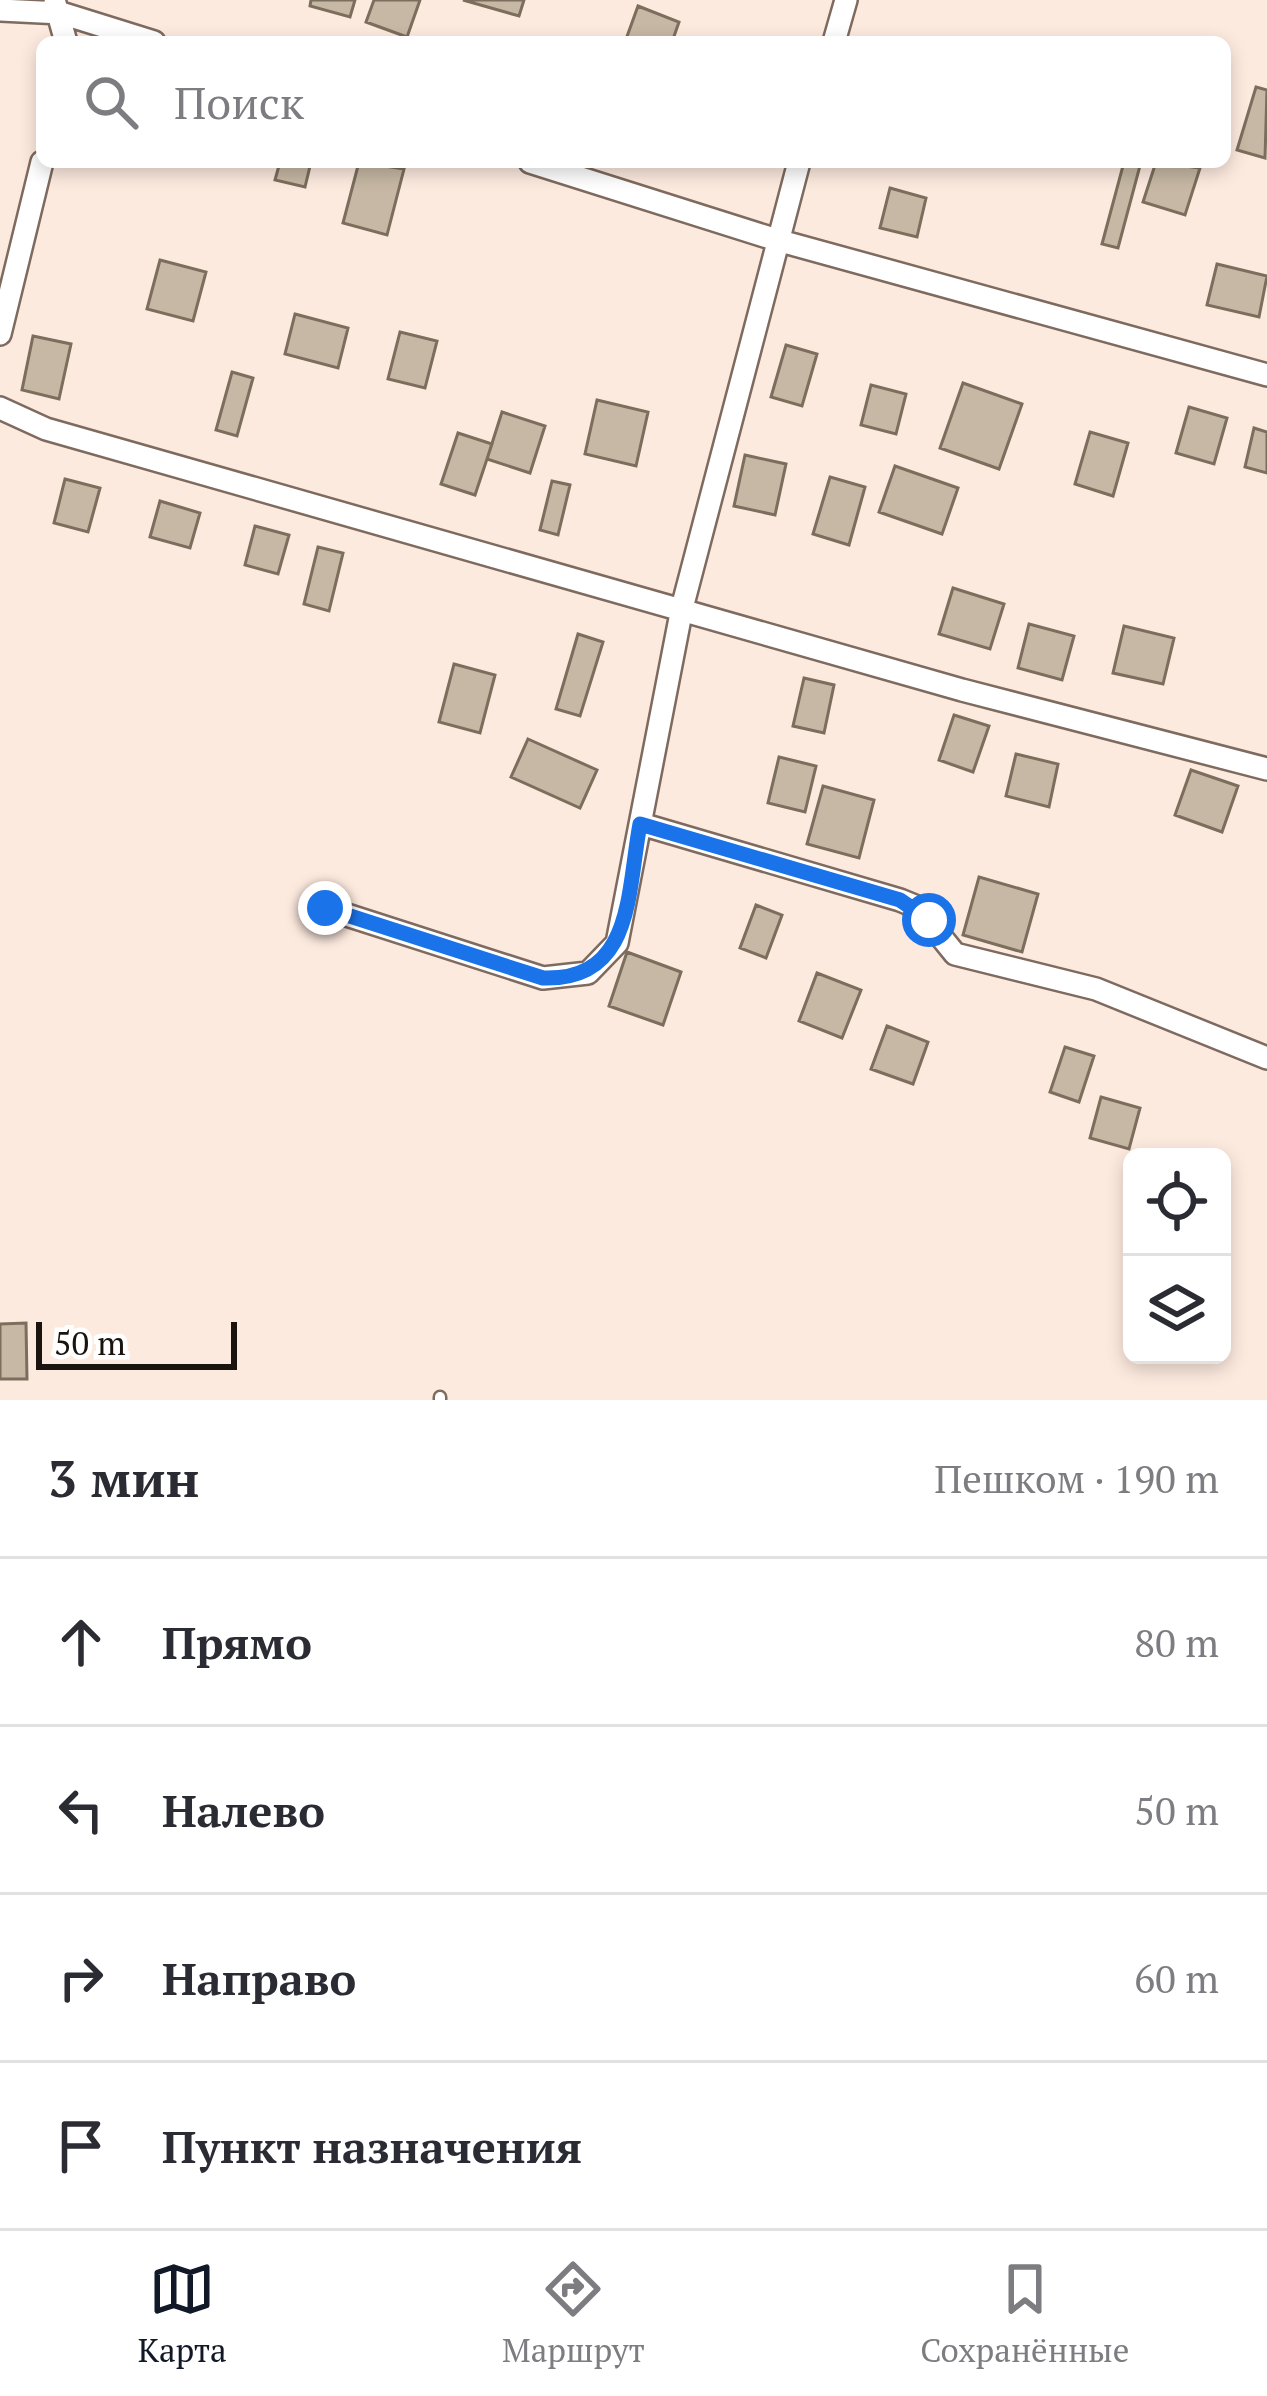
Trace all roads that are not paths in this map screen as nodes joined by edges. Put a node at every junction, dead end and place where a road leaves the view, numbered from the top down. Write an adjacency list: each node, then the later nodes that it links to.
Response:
1 (846, 0): 5 (street)
2 (57, 7): 3 (street); 4 (street)
3 (0, 10)
4 (137, 36)
5 (836, 36)
6 (41, 168): 10 (street)
7 (549, 168): 9 (street)
8 (797, 168): 9 (street)
9 (777, 240): 11 (street); 13 (street)
10 (0, 334)
11 (1267, 375)
12 (0, 408): 13 (street)
13 (682, 608): 14 (street); 15 (street)
14 (1267, 769)
15 (640, 824): 16 (street); 17 (street)
16 (325, 908)
17 (1267, 1058)

